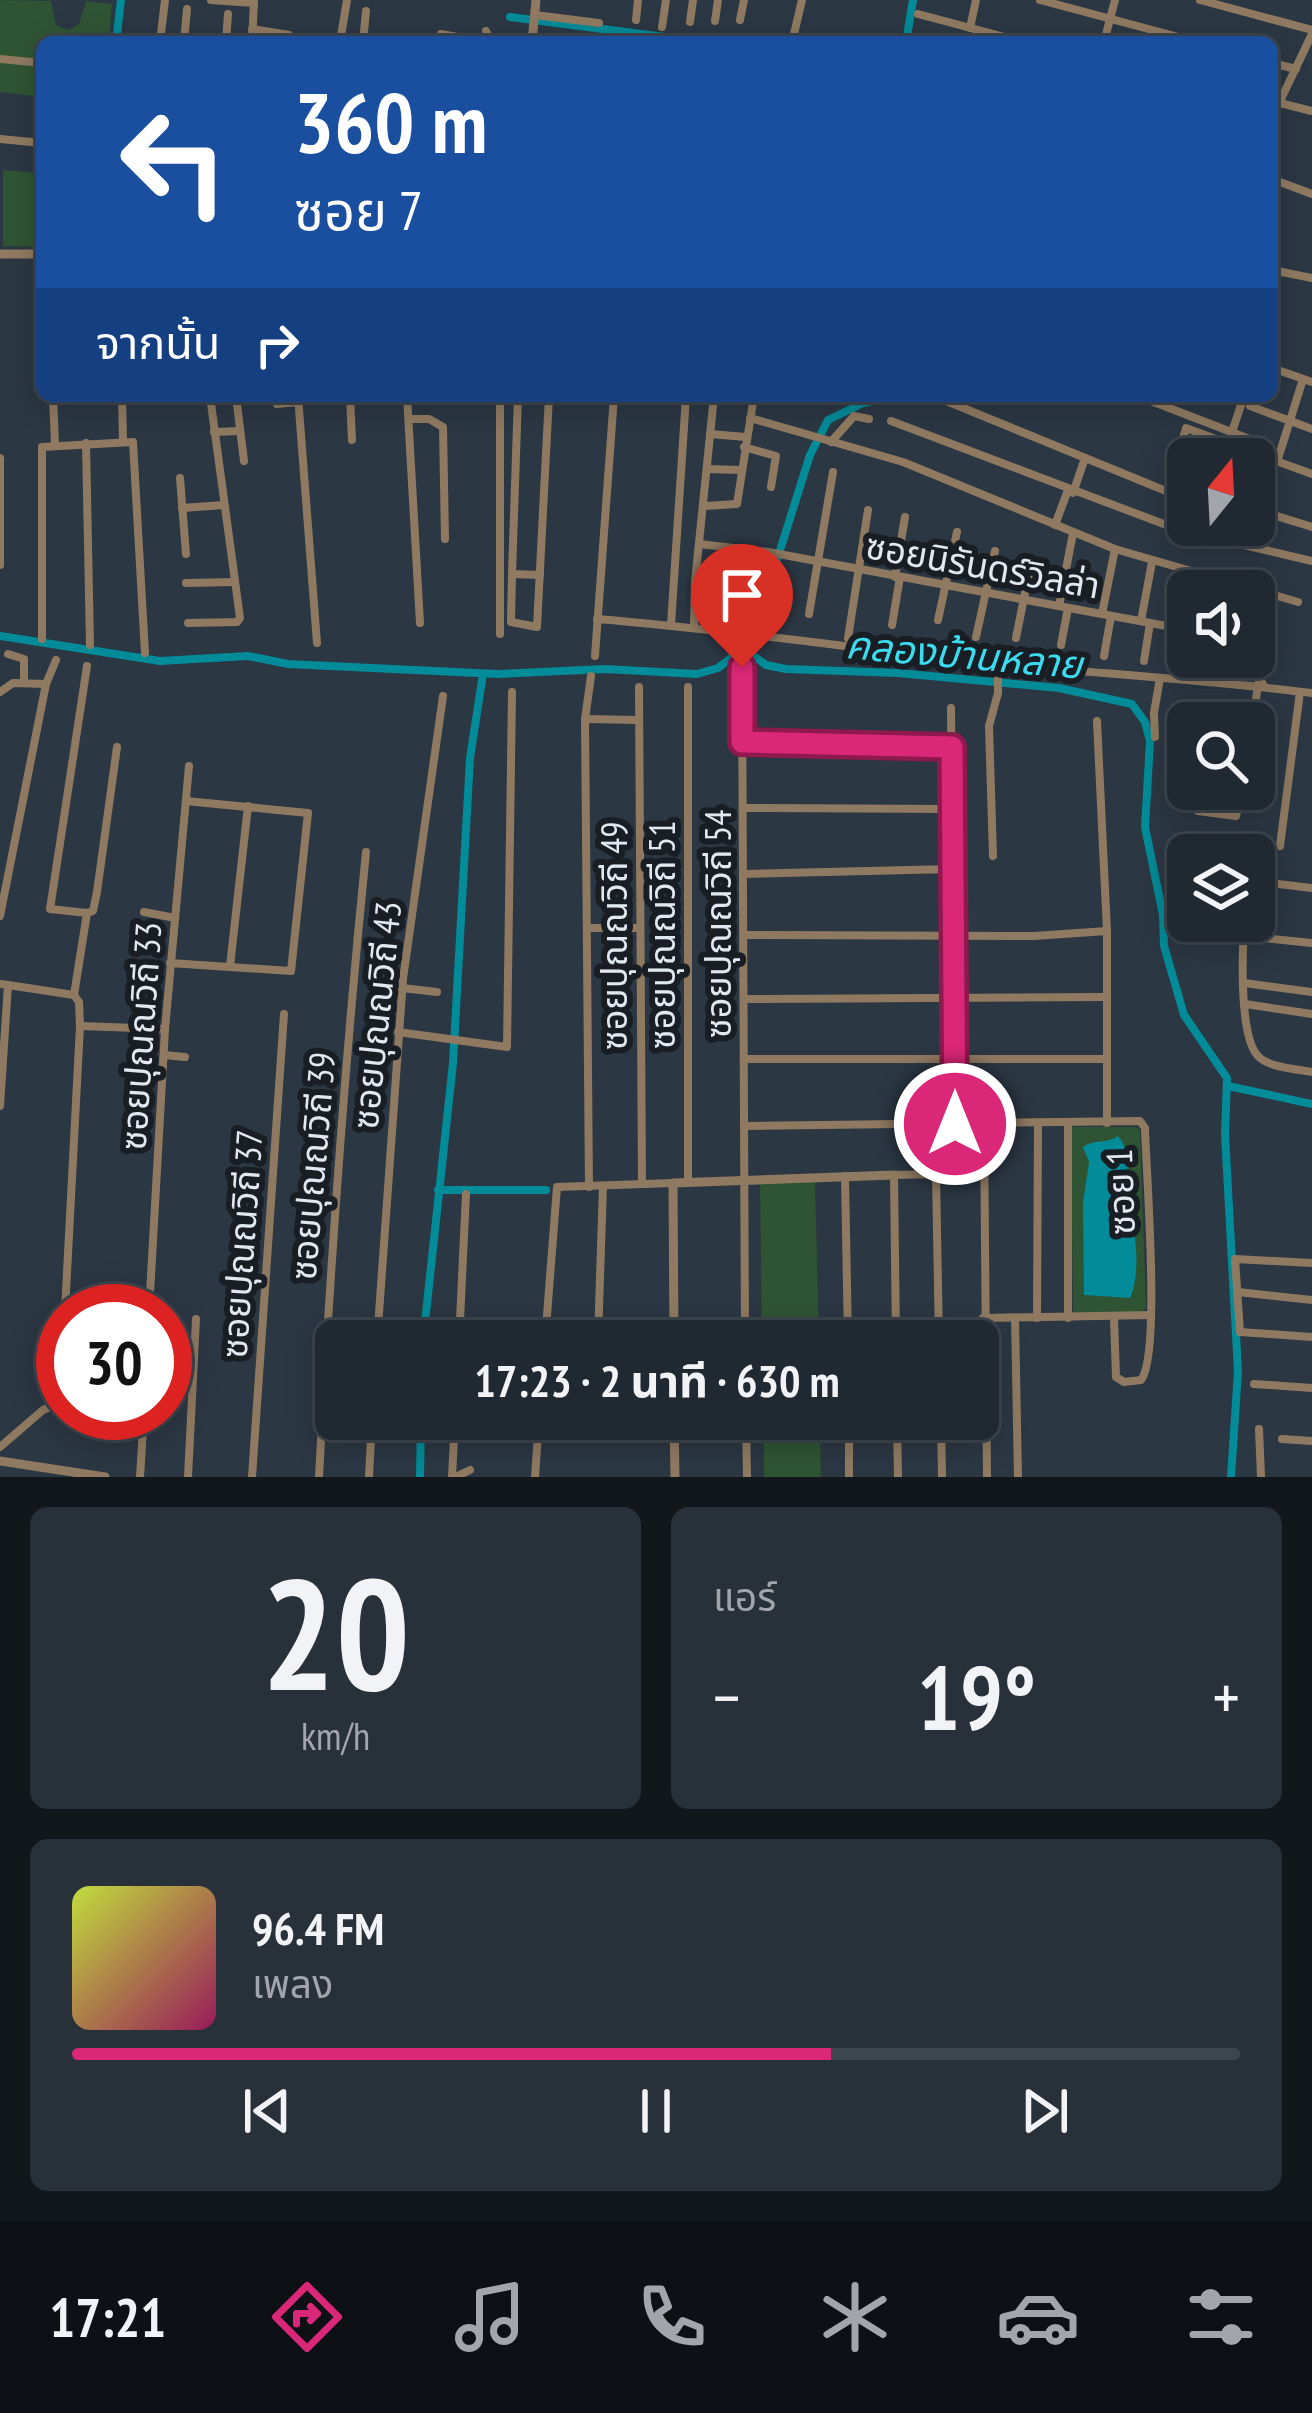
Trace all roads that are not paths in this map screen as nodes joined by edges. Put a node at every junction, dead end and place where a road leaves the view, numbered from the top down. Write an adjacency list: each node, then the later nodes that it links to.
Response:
1 (164, 0): 34 (street)
2 (211, 0): 15 (street)
3 (347, 0): 38 (street)
4 (536, 0): 20 (street)
5 (638, 0): 22 (street)
6 (666, 0): 27 (street)
7 (693, 0): 25 (street)
8 (718, 0): 24 (street)
9 (744, 0): 23 (street)
10 (802, 0): 33 (street)
11 (976, 0): 28 (street)
12 (1040, 0): 21 (street)
13 (1115, 0): 21 (street)
14 (1200, 0): 31 (street)
15 (254, 2): 29 (street)
16 (187, 9): 35 (street)
17 (366, 11): 39 (street)
18 (228, 14): 36 (street)
19 (918, 14): 28 (street)
20 (534, 19): 26 (street); 41 (street)
21 (1110, 19): 43 (street); 44 (street)
22 (636, 20)
23 (740, 20)
24 (715, 21)
25 (690, 22)
26 (598, 23)
27 (662, 26)
28 (970, 28): 42 (street)
29 (253, 29): 32 (street); 37 (street)
30 (486, 31): 40 (street)
31 (1312, 32): 45 (street)
32 (289, 34)
33 (794, 34)
34 (161, 36)
35 (185, 36)
36 (226, 36)
37 (252, 36)
38 (341, 36)
39 (364, 36)
40 (488, 36)
41 (533, 36)
42 (1000, 36)
43 (1106, 36)
44 (1174, 36)
45 (1309, 50): 49 (street)
46 (0, 59): 47 (street)
47 (36, 62)
48 (1278, 64): 49 (street)
49 (1296, 69): 50 (street)
50 (1278, 104)
51 (1278, 110): 52 (street)
52 (1312, 111)
53 (0, 139): 54 (street)
54 (36, 142)
55 (1278, 179): 56 (street)
56 (1312, 194)
57 (0, 254): 58 (street)
58 (36, 254)
59 (1278, 271): 60 (street)
60 (1312, 278)
61 (1278, 370): 62 (street)
62 (1308, 381): 87 (street)
63 (53, 402): 102 (street)
64 (122, 402): 99 (street)
65 (211, 402): 90 (street)
66 (237, 402): 89 (street)
67 (285, 402): 81 (street)
68 (298, 402): 166 (street)
69 (350, 402): 97 (street)
70 (407, 402): 83 (street)
71 (500, 402): 161 (street)
72 (518, 402): 137 (street)
73 (549, 402): 138 (street)
74 (614, 402): 152 (street)
75 (686, 402): 157 (street)
76 (713, 402): 92 (street)
77 (753, 402): 84 (street)
78 (949, 402): 104 (street)
79 (1153, 402): 91 (street)
80 (1242, 402): 91 (street)
81 (277, 404)
82 (1250, 406): 87 (street)
83 (409, 418): 125 (street); 156 (street)
84 (750, 418): 98 (street); 100 (street)
85 (869, 419): 98 (street)
86 (891, 421): 113 (street)
87 (1291, 421): 88 (street); 106 (street)
88 (1312, 429)
89 (240, 430): 90 (street); 105 (street)
90 (214, 432): 115 (street)
91 (1230, 433): 95 (street); 96 (street)
92 (710, 434): 100 (street); 107 (street)
93 (1183, 438): 94 (street)
94 (1212, 438)
95 (1229, 438)
96 (1245, 438)
97 (352, 440)
98 (822, 440): 121 (street)
99 (123, 442): 101 (street); 169 (street)
100 (745, 442): 108 (street); 112 (street)
101 (86, 443): 102 (street); 167 (street)
102 (55, 444): 165 (street)
103 (0, 458): 133 (street)
104 (1084, 458): 113 (street); 114 (street)
105 (244, 461)
106 (1277, 462): 110 (street)
107 (707, 469): 108 (street); 116 (street)
108 (741, 470): 116 (street)
109 (833, 472): 131 (street)
110 (1312, 474)
111 (180, 478): 117 (street)
112 (771, 487)
113 (1071, 491): 121 (street); 130 (street)
114 (1167, 492)
115 (224, 505): 117 (street); 140 (street)
116 (704, 506): 126 (street)
117 (182, 508): 129 (street)
118 (868, 510): 135 (street)
119 (1275, 516): 122 (street)
120 (905, 517): 139 (street)
121 (1055, 525): 124 (street)
122 (1312, 527)
123 (957, 532): 143 (street)
124 (1073, 533): 127 (street); 149 (street)
125 (445, 539)
126 (699, 544): 131 (street, ซอยนิรันดร์วิลล่า); 141 (street)
127 (1115, 550): 132 (street); 151 (street)
128 (994, 551): 145 (street)
129 (186, 554)
130 (1312, 560)
131 (816, 562): 135 (street, ซอยนิรันดร์วิลล่า); 150 (street)
132 (1152, 562): 136 (street); 154 (street)
133 (0, 565)
134 (1030, 568): 147 (street)
135 (857, 570): 139 (street, ซอยนิรันดร์วิลล่า); 163 (street)
136 (1177, 570)
137 (512, 574): 138 (street); 138 (street)
138 (540, 574)
139 (898, 577): 143 (street, ซอยนิรันดร์วิลล่า); 158 (street)
140 (235, 582): 142 (street); 155 (street)
141 (695, 582): 144 (street); 160 (street)
142 (186, 583)
143 (945, 586): 145 (street, ซอยนิรันดร์วิลล่า); 153 (street)
144 (734, 588)
145 (985, 593): 147 (street, ซอยนิรันดร์วิลล่า); 162 (street)
146 (1275, 597): 148 (street)
147 (1024, 600): 149 (street, ซอยนิรันดร์วิลล่า); 164 (street)
148 (1298, 602)
149 (1063, 607): 151 (street, ซอยนิรันดร์วิลล่า); 168 (street)
150 (809, 614)
151 (1107, 615): 154 (street, ซอยนิรันดร์วิลล่า); 172 (street)
152 (597, 619): 157 (street); 171 (street)
153 (938, 620)
154 (1146, 622): 159 (street, ซอยนิรันดร์วิลล่า); 174 (street)
155 (188, 623)
156 (420, 623)
157 (671, 625): 160 (street)
158 (892, 625)
159 (1167, 626)
160 (694, 627): 175 (street)
161 (500, 634)
162 (976, 637)
163 (848, 638)
164 (1016, 638)
165 (42, 639)
166 (317, 643)
167 (90, 645)
168 (1061, 645)
169 (145, 653)
170 (8, 654): 181 (street)
171 (595, 656)
172 (1104, 656)
173 (56, 660): 182 (street)
174 (1144, 662)
175 (998, 663): 179 (street); 209 (street)
176 (87, 666): 215 (street)
177 (742, 667): 197 (street, ซอยปุณณวิถี 54)
178 (591, 676): 193 (street, ซอยปุณณวิถี 49)
179 (1160, 678): 183 (street); 196 (street)
180 (1256, 678): 183 (street)
181 (24, 681): 182 (street); 186 (street)
182 (46, 684): 216 (street)
183 (1261, 685): 188 (street); 191 (street)
184 (639, 687): 194 (street, ซอยปุณณวิถี 49)
185 (688, 687): 260 (street, ซอยปุณณวิถี 51)
186 (0, 692)
187 (512, 692): 242 (street)
188 (1300, 692): 189 (street); 207 (street)
189 (1312, 693)
190 (443, 696): 230 (street, ซอยปุณณวิถี 43)
191 (1257, 702)
192 (951, 708): 199 (street)
193 (585, 719): 194 (street); 218 (street, ซอยปุณณวิถี 49)
194 (639, 720): 219 (street, ซอยปุณณวิถี 49)
195 (1097, 721): 220 (street)
196 (1155, 737)
197 (742, 742): 199 (street); 203 (street, ซอยปุณณวิถี 54)
198 (117, 747): 215 (street)
199 (952, 747): 204 (street)
200 (190, 766): 201 (street, ซอยปุณณวิถี 33)
201 (186, 801): 202 (street); 217 (street, ซอยปุณณวิถี 33)
202 (248, 806): 227 (street); 227 (street)
203 (743, 808): 204 (street); 211 (street, ซอยปุณณวิถี 54)
204 (951, 809): 210 (street)
205 (1237, 810): 206 (street)
206 (1198, 812)
207 (1280, 846)
208 (366, 852): 310 (street, ซอยปุณณวิถี 39)
209 (993, 856)
210 (952, 869): 211 (street); 222 (street)
211 (743, 874): 221 (street, ซอยปุณณวิถี 54)
212 (1275, 884): 213 (street)
213 (1312, 888)
214 (144, 912): 217 (street)
215 (87, 913): 233 (street)
216 (0, 916)
217 (175, 918): 226 (street, ซอยปุณณวิถี 33)
218 (587, 928): 219 (street); 263 (street, ซอยปุณณวิถี 49)
219 (640, 928): 261 (street, ซอยปุณณวิถี 49)
220 (1107, 932): 222 (street); 234 (street)
221 (744, 935): 222 (street); 236 (street, ซอยปุณณวิถี 54)
222 (954, 935): 235 (street)
223 (1275, 939): 225 (street)
224 (1244, 942): 228 (street)
225 (1312, 943)
226 (170, 963): 227 (street); 241 (street, ซอยปุณณวิถี 33)
227 (230, 966)
228 (1244, 983): 232 (street); 237 (street)
229 (4, 985): 233 (street); 249 (street)
230 (402, 988): 231 (street); 242 (street, ซอยปุณณวิถี 43)
231 (437, 992)
232 (1312, 992)
233 (74, 995): 240 (street)
234 (1106, 997): 235 (street); 247 (street)
235 (955, 998): 236 (street); 246 (street)
236 (744, 999): 245 (street, ซอยปุณณวิถี 54)
237 (1245, 1004): 239 (street); 248 (street)
238 (284, 1014): 309 (street, ซอยปุณณวิถี 37)
239 (1312, 1014)
240 (80, 1026): 241 (street); 266 (street)
241 (165, 1029): 243 (street, ซอยปุณณวิถี 33)
242 (398, 1032): 277 (street, ซอยปุณณวิถี 43)
243 (164, 1055): 244 (street); 267 (street, ซอยปุณณวิถี 33)
244 (185, 1057)
245 (744, 1059): 246 (street); 255 (street, ซอยปุณณวิถี 54)
246 (955, 1059): 247 (street); 252 (street)
247 (1105, 1059): 251 (street)
248 (1312, 1072)
249 (0, 1106)
250 (1067, 1123): 251 (street, ซอย 1); 254 (street, ซอย 1); 274 (street)
251 (1107, 1123): 270 (street, ซอย 1)
252 (955, 1124): 253 (street, ซอย 1); 255 (street, ซอย 1)
253 (984, 1124): 254 (street, ซอย 1); 271 (street)
254 (1037, 1124): 273 (street)
255 (745, 1126): 258 (street, ซอยปุณณวิถี 54)
256 (894, 1174): 257 (street); 284 (street); 285 (street)
257 (845, 1175): 258 (street); 283 (street)
258 (745, 1180): 260 (street); 282 (street, ซอยปุณณวิถี 54)
259 (673, 1183): 260 (street); 261 (street); 281 (street)
260 (688, 1183)
261 (642, 1184): 262 (street)
262 (603, 1186): 263 (street); 280 (street)
263 (590, 1187): 279 (street)
264 (466, 1194): 278 (street)
265 (1312, 1263): 268 (street)
266 (66, 1284)
267 (151, 1284)
268 (1238, 1292): 269 (street); 286 (street)
269 (1312, 1300)
270 (1151, 1315): 275 (street); 275 (street, ซอย 1)
271 (983, 1318): 272 (street); 319 (street)
272 (1015, 1318): 273 (street); 320 (street)
273 (1037, 1318): 274 (street)
274 (1068, 1318): 275 (street)
275 (1114, 1318)
276 (196, 1319): 308 (street)
277 (378, 1320)
278 (460, 1320)
279 (547, 1320)
280 (599, 1320)
281 (674, 1320)
282 (745, 1320)
283 (848, 1320)
284 (896, 1320)
285 (939, 1320)
286 (1312, 1337)
287 (1254, 1384): 288 (street)
288 (1312, 1388)
289 (36, 1416): 302 (street)
290 (1259, 1429): 321 (street)
291 (1282, 1439): 301 (street)
292 (142, 1440): 307 (street)
293 (372, 1440): 311 (street)
294 (454, 1440): 312 (street)
295 (538, 1440): 313 (street)
296 (675, 1440): 314 (street)
297 (746, 1440): 315 (street)
298 (849, 1440): 316 (street)
299 (897, 1440): 317 (street)
300 (941, 1440): 318 (street)
301 (1312, 1441)
302 (0, 1448)
303 (0, 1461): 305 (street)
304 (470, 1470): 312 (street)
305 (70, 1475): 306 (street)
306 (105, 1477)
307 (140, 1477)
308 (188, 1477)
309 (252, 1477)
310 (320, 1477)
311 (369, 1477)
312 (453, 1477)
313 (535, 1477)
314 (675, 1477)
315 (747, 1477)
316 (849, 1477)
317 (898, 1477)
318 (942, 1477)
319 (987, 1477)
320 (1018, 1477)
321 (1261, 1477)

